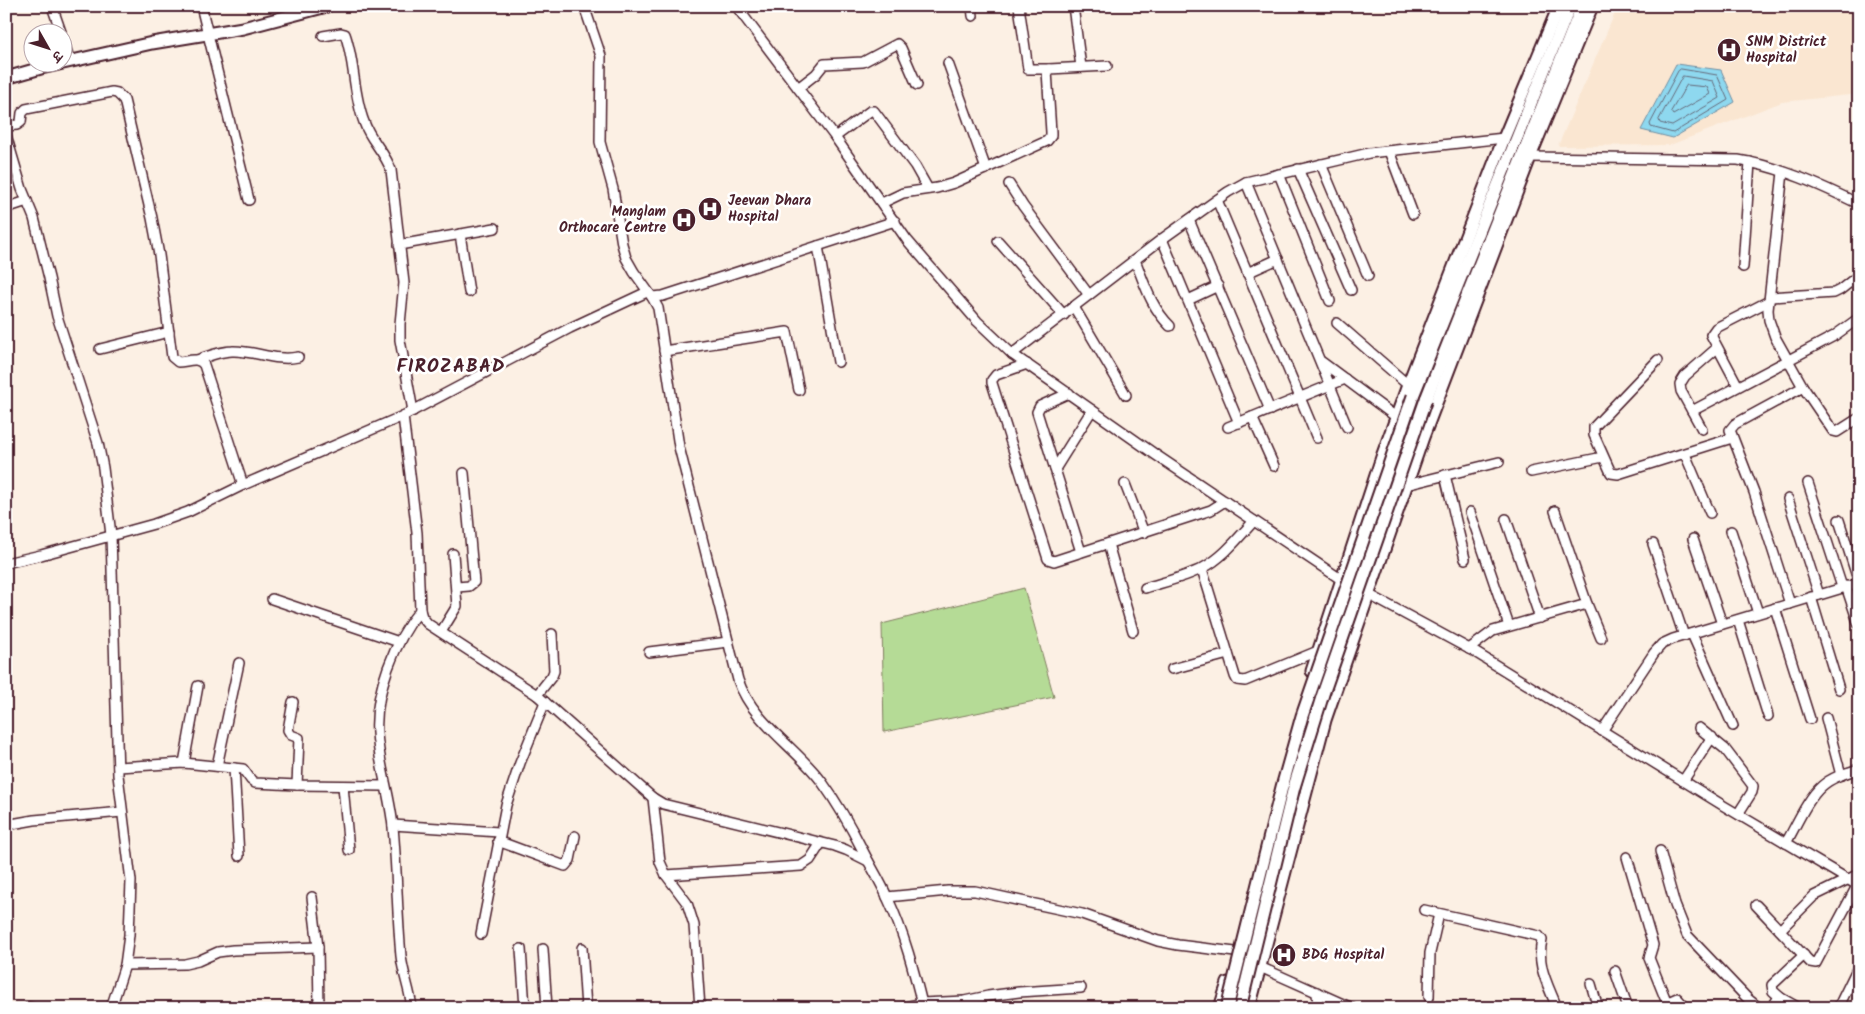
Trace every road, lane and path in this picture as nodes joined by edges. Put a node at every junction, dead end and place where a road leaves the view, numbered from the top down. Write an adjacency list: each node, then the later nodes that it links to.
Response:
1 (52, 6): 14 (street)
2 (201, 6): 15 (street)
3 (327, 6): 12 (main road)
4 (584, 6): 65 (street)
5 (736, 6): 25 (street)
6 (1019, 6): 21 (street)
7 (1073, 6): 20 (street)
8 (1558, 6): 29 (main road)
9 (1570, 6): 92 (main road)
10 (1582, 6): 245 (main road, bridge)
11 (1592, 6): 31 (main road)
12 (311, 8): 13 (main road)
13 (294, 10): 15 (main road)
14 (58, 22)
15 (207, 34): 17 (main road); 41 (street)
16 (323, 36): 54 (street)
17 (72, 61)
18 (948, 63): 34 (street)
19 (1107, 66): 20 (street)
20 (1081, 67): 21 (street)
21 (1049, 68): 34 (street)
22 (29, 72): 23 (main road)
23 (6, 78)
24 (917, 85): 25 (street)
25 (798, 88): 28 (street)
26 (6, 126): 75 (street)
27 (6, 135): 43 (street)
28 (835, 137): 40 (street); 44 (street)
29 (1504, 138): 30 (street); 92 (main road)
30 (1389, 151): 33 (street); 47 (street)
31 (1530, 157): 32 (street); 121 (main road)
32 (1750, 162): 36 (street); 58 (street)
33 (1321, 164): 35 (street); 61 (street)
34 (986, 168): 40 (street)
35 (1298, 169): 37 (street); 63 (street)
36 (1783, 172): 45 (street); 67 (street)
37 (1279, 174): 38 (street); 69 (street)
38 (1246, 182): 42 (street); 56 (street)
39 (1009, 184): 66 (street)
40 (928, 189): 44 (street)
41 (249, 200)
42 (1217, 200): 48 (street); 59 (street)
43 (27, 201): 46 (street); 132 (street)
44 (882, 203): 49 (street)
45 (1859, 204)
46 (6, 208)
47 (1414, 214)
48 (1189, 220): 52 (street); 62 (street)
49 (895, 221): 55 (street); 79 (street)
50 (494, 228): 51 (street)
51 (460, 234): 54 (street); 64 (street)
52 (1162, 240): 57 (street); 68 (street)
53 (998, 241): 71 (street)
54 (399, 244): 98 (street)
55 (818, 246): 65 (street); 84 (street)
56 (1278, 259): 59 (street); 85 (street)
57 (1135, 260): 66 (street); 74 (street)
58 (1743, 267)
59 (1247, 273): 95 (street)
60 (1859, 275): 67 (street)
61 (1368, 276)
62 (1218, 286): 68 (street); 97 (street)
63 (1351, 290)
64 (469, 292)
65 (650, 295): 78 (street); 98 (street)
66 (1089, 296): 70 (street)
67 (1770, 299): 76 (street); 83 (street)
68 (1188, 300): 104 (street)
69 (1330, 301)
70 (1074, 306): 71 (street); 94 (street)
71 (1064, 315): 79 (street)
72 (1859, 318): 83 (street)
73 (1337, 322): 92 (street)
74 (1170, 326)
75 (169, 332): 77 (street); 81 (street)
76 (1717, 348): 89 (street); 99 (street)
77 (100, 349)
78 (664, 351): 91 (street); 165 (street)
79 (1012, 354): 86 (street)
80 (298, 357): 81 (street)
81 (197, 360): 120 (street)
82 (1658, 360): 111 (street)
83 (1788, 361): 89 (street); 90 (street)
84 (838, 362)
85 (1321, 362): 87 (street); 88 (street)
86 (1027, 364): 93 (street); 136 (street)
87 (1345, 379): 88 (street); 102 (street)
88 (1331, 385): 95 (street); 106 (street)
89 (1738, 386): 99 (street)
90 (1802, 387): 103 (street); 109 (street)
91 (799, 390)
92 (1410, 390): 102 (main road); 244 (main road, bridge)
93 (1069, 393): 96 (street); 114 (street)
94 (1126, 395)
95 (1300, 398): 97 (street); 108 (street)
96 (1092, 410): 114 (street); 123 (street)
97 (1270, 410): 101 (street)
98 (413, 411): 100 (street)
99 (1692, 411): 107 (street)
100 (403, 416): 120 (street); 152 (street)
101 (1252, 417): 104 (street); 113 (street)
102 (1396, 417): 141 (main road)
103 (1859, 418)
104 (1239, 423): 105 (street)
105 (1228, 427)
106 (1347, 427)
107 (1702, 429)
108 (1317, 438)
109 (1732, 438): 110 (street); 150 (street)
110 (1685, 454): 111 (street); 126 (street)
111 (1603, 457): 115 (street)
112 (1499, 462): 117 (street)
113 (1274, 466)
114 (1055, 469): 136 (street)
115 (1530, 472)
116 (464, 473): 143 (street)
117 (1445, 476): 121 (street); 138 (street)
118 (1808, 483): 144 (street)
119 (1125, 484): 131 (street)
120 (243, 485): 132 (street)
121 (1406, 485): 146 (main road)
122 (1788, 499): 147 (street)
123 (1225, 501): 127 (street); 131 (street)
124 (1555, 511): 149 (street)
125 (1470, 512): 158 (street)
126 (1710, 512)
127 (1254, 520): 140 (street); 141 (street)
128 (1506, 520): 154 (street)
129 (1839, 520): 142 (street)
130 (1731, 531): 153 (street)
131 (1144, 533): 134 (street)
132 (111, 535): 139 (street); 186 (street)
133 (1693, 539): 156 (street)
134 (1108, 544): 136 (street); 159 (street)
135 (1653, 544): 162 (street)
136 (1081, 552)
137 (453, 554): 143 (street)
138 (1465, 559)
139 (6, 563)
140 (1202, 568): 145 (street); 169 (street)
141 (1342, 580): 146 (street); 167 (main road)
142 (1859, 583): 144 (street)
143 (457, 587): 160 (street)
144 (1844, 587): 147 (street); 157 (street)
145 (1145, 588)
146 (1369, 594): 166 (street); 227 (main road)
147 (1815, 596): 150 (street); 173 (street)
148 (272, 599): 164 (street)
149 (1587, 604): 154 (street); 163 (street)
150 (1790, 604): 151 (street)
151 (1775, 608): 153 (street); 179 (street)
152 (420, 610): 160 (street); 164 (street)
153 (1758, 613): 155 (street)
154 (1540, 618): 158 (street)
155 (1738, 620): 156 (street); 177 (street)
156 (1722, 624): 162 (street)
157 (1859, 625)
158 (1509, 626): 166 (street)
159 (1133, 631)
160 (441, 632): 174 (street)
161 (552, 634): 174 (street)
162 (1688, 635): 180 (street); 182 (street)
163 (1601, 638)
164 (399, 642): 193 (street)
165 (728, 642): 168 (street); 207 (street)
166 (1469, 649): 182 (street)
167 (1318, 651): 169 (street); 223 (main road)
168 (649, 652)
169 (1228, 654): 171 (street)
170 (239, 663): 185 (street)
171 (1172, 669)
172 (198, 686): 184 (street)
173 (1838, 689)
174 (537, 696): 176 (street)
175 (293, 702): 191 (street)
176 (545, 702): 194 (street); 199 (street)
177 (1768, 716)
178 (1826, 718): 189 (street)
179 (1810, 719)
180 (1733, 726)
181 (1699, 728): 183 (street)
182 (1602, 730): 190 (street)
183 (1712, 737): 190 (street); 196 (street)
184 (184, 763): 185 (street); 186 (street)
185 (217, 766): 187 (street)
186 (118, 767): 195 (street)
187 (234, 768): 191 (street); 205 (street)
188 (1859, 769): 189 (street)
189 (1841, 775): 202 (street)
190 (1683, 781): 196 (street)
191 (297, 786): 192 (street)
192 (343, 786): 193 (street); 203 (street)
193 (385, 786): 198 (street)
194 (654, 798): 201 (street); 209 (street)
195 (122, 812): 197 (street); 225 (street)
196 (1738, 814): 202 (street)
197 (6, 825)
198 (393, 825): 199 (street); 237 (street)
199 (498, 836): 200 (street); 218 (street)
200 (576, 836)
201 (820, 843): 207 (street); 209 (street)
202 (1786, 844): 210 (street)
203 (349, 850)
204 (1660, 851): 253 (street)
205 (239, 856)
206 (1627, 858): 252 (street)
207 (868, 861): 213 (street)
208 (1859, 874): 210 (street)
209 (666, 875): 241 (street)
210 (1846, 880): 211 (street); 217 (street)
211 (1858, 886): 224 (street)
212 (312, 897): 219 (street)
213 (887, 897): 223 (street); 234 (street)
214 (1756, 905): 217 (street)
215 (1424, 910): 216 (street)
216 (1439, 914): 232 (street); 249 (street)
217 (1780, 930): 224 (street)
218 (480, 934)
219 (318, 947): 225 (street); 236 (street)
220 (582, 948): 240 (street)
221 (521, 949): 238 (street)
222 (543, 949): 239 (street)
223 (1235, 952): 243 (main road)
224 (1804, 955): 233 (street)
225 (125, 965): 235 (street)
226 (1859, 965): 256 (street)
227 (1260, 967): 231 (street); 246 (main road)
228 (1615, 971): 251 (street)
229 (1591, 984): 250 (street)
230 (1081, 988): 234 (street)
231 (1317, 992): 247 (street); 248 (street)
232 (1429, 996)
233 (1780, 998): 254 (street); 255 (street)
234 (922, 1006): 242 (street)
235 (111, 1008)
236 (319, 1008)
237 (412, 1008)
238 (525, 1008)
239 (547, 1008)
240 (586, 1008)
241 (700, 1008)
242 (900, 1008)
243 (1220, 1008)
244 (1227, 1008)
245 (1240, 1008)
246 (1249, 1008)
247 (1318, 1008)
248 (1352, 1008)
249 (1557, 1008)
250 (1598, 1008)
251 (1628, 1008)
252 (1686, 1008)
253 (1759, 1008)
254 (1772, 1008)
255 (1798, 1008)
256 (1838, 1008)

